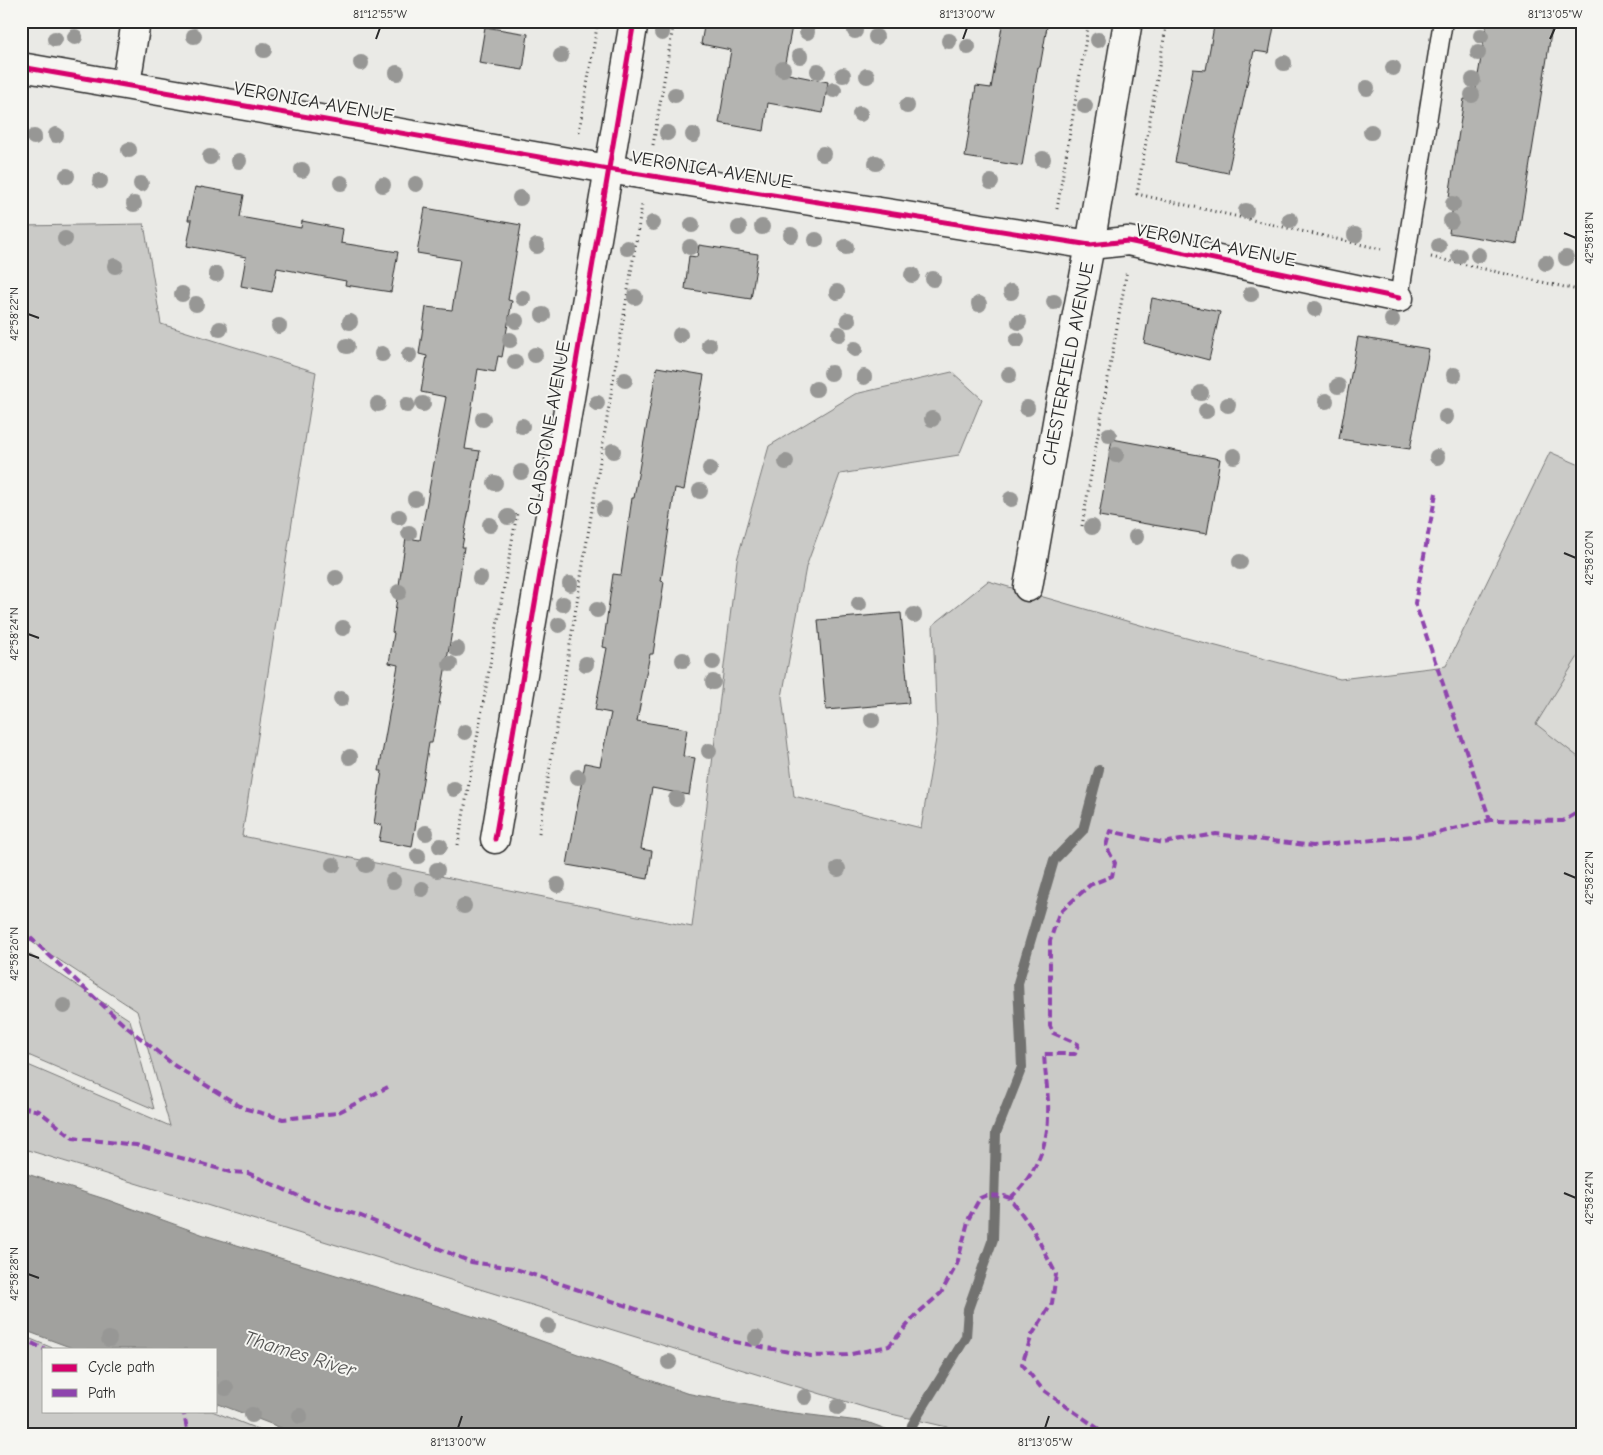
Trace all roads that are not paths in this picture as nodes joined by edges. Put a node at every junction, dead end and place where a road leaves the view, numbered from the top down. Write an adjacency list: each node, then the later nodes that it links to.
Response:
1 (136, 21): 6 (street)
2 (634, 21): 7 (street, GLADSTONE AVENUE)
3 (1128, 21): 8 (street, CHESTERFIELD AVENUE)
4 (1443, 21): 9 (lane)
5 (21, 66): 6 (street, VERONICA AVENUE)
6 (126, 84): 7 (street, VERONICA AVENUE)
7 (608, 169): 8 (street, VERONICA AVENUE); 11 (street, GLADSTONE AVENUE)
8 (1090, 245): 9 (street, VERONICA AVENUE); 10 (street, CHESTERFIELD AVENUE)
9 (1399, 298)
10 (1028, 588)
11 (495, 839)

